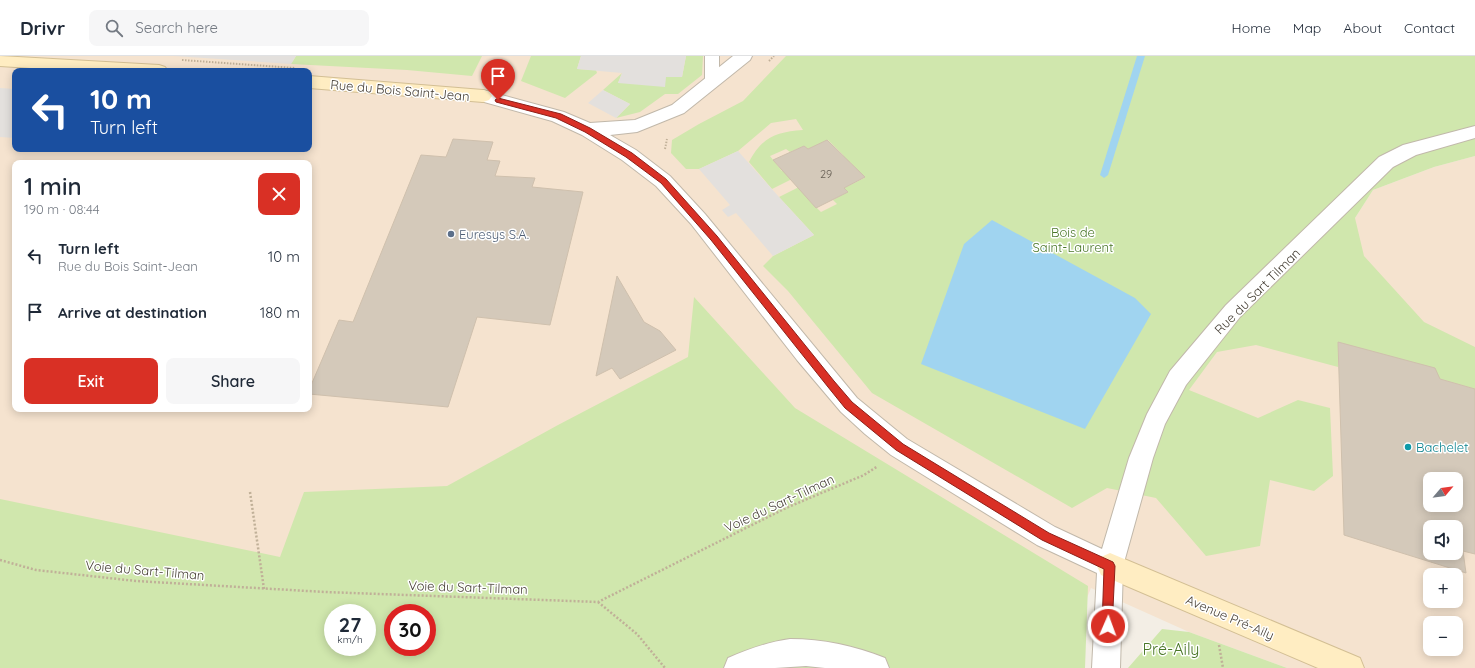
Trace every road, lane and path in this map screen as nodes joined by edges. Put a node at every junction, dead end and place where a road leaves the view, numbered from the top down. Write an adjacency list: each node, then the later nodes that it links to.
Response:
1 (712, 56): 6 (lane)
2 (744, 56): 6 (street)
3 (0, 60): 4 (street)
4 (116, 68)
5 (312, 82): 7 (street, Rue du Bois Saint-Jean)
6 (712, 82): 7 (street)
7 (588, 130): 10 (street, Rue du Bois Saint-Jean)
8 (1475, 132): 14 (street, Rue du Sart Tilman)
9 (671, 136): 10 (path)
10 (663, 181): 11 (street, Rue du Bois Saint-Jean)
11 (899, 447): 14 (street, Rue du Bois Saint-Jean); 16 (path, Voie du Sart-Tilman)
12 (250, 492): 15 (path)
13 (0, 560): 15 (path, Voie du Sart-Tilman)
14 (1110, 566): 20 (street, Rue du Sart Tilman); 21 (street, Avenue Pré-Aily)
15 (264, 589): 16 (path, Voie du Sart-Tilman)
16 (598, 602): 17 (path)
17 (665, 668)
18 (738, 668): 19 (street)
19 (875, 668)
20 (1106, 668)
21 (1350, 668)

